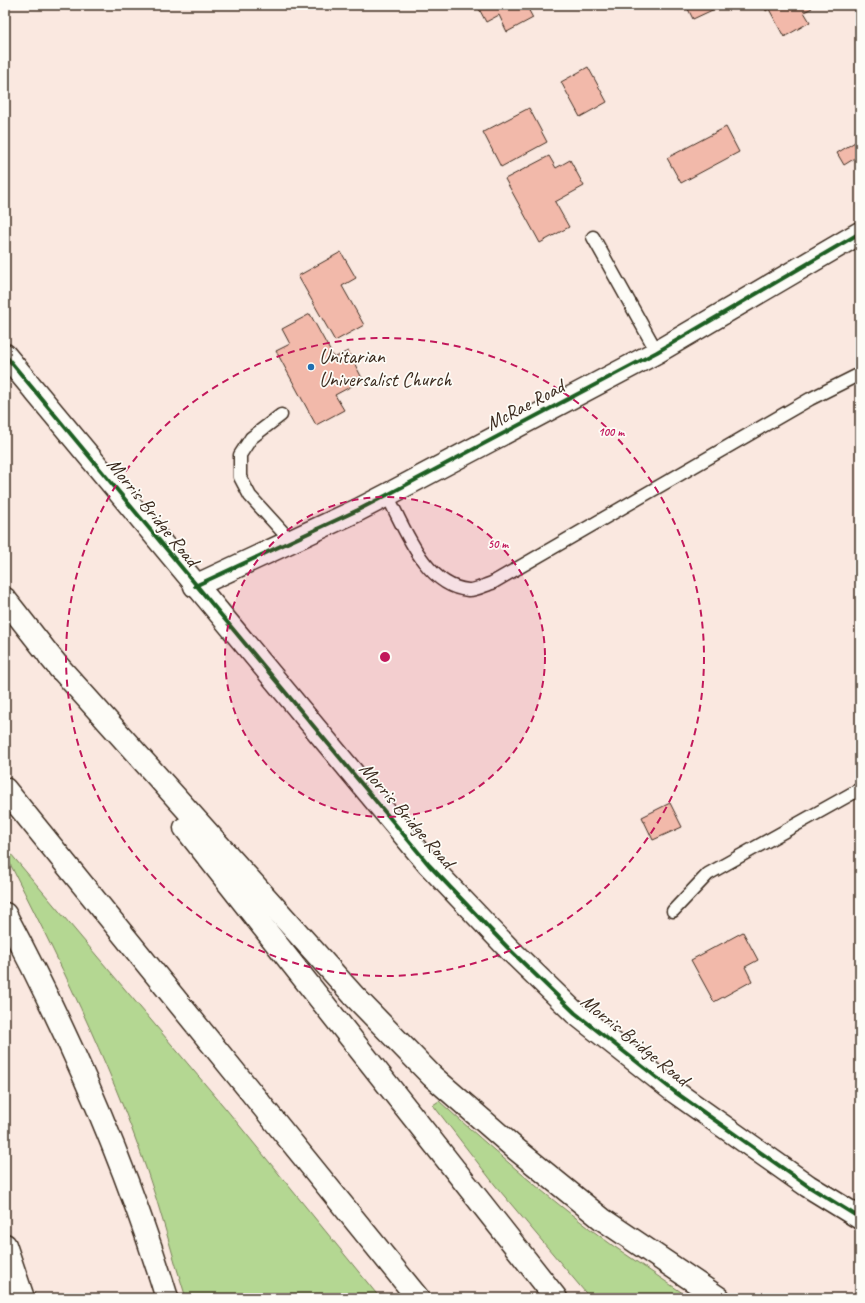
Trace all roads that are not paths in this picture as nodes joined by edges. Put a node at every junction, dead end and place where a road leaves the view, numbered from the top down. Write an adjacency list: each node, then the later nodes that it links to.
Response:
1 (860, 233): 3 (main road, McRae Road)
2 (594, 237): 3 (lane)
3 (657, 352): 7 (main road, McRae Road)
4 (5, 355): 9 (main road, Morris Bridge Road)
5 (860, 374): 7 (lane)
6 (281, 415): 8 (lane)
7 (387, 495): 8 (main road, McRae Road)
8 (291, 541): 9 (main road, McRae Road)
9 (195, 586): 16 (main road, Morris Bridge Road)
10 (5, 599): 11 (main road)
11 (50, 657): 21 (main road); 22 (main road)
12 (5, 789): 20 (main road)
13 (860, 789): 14 (lane)
14 (673, 911)
15 (5, 914): 19 (main road)
16 (860, 1218)
17 (5, 1245): 18 (main road)
18 (23, 1298)
19 (167, 1298)
20 (418, 1298)
21 (556, 1298)
22 (719, 1298)

